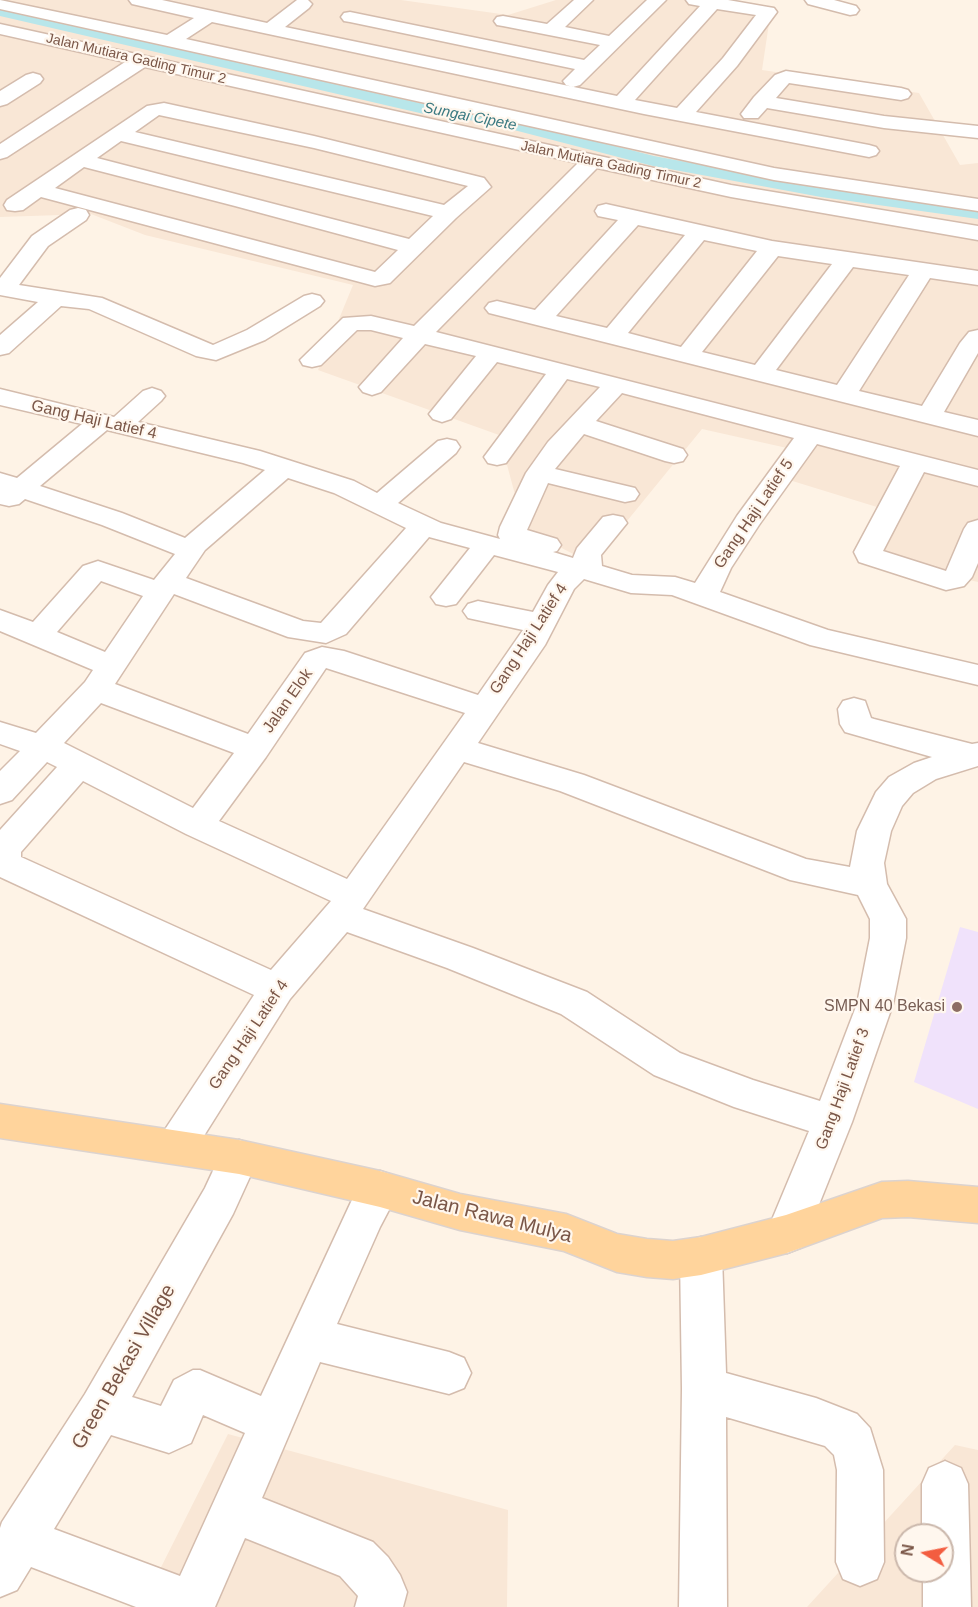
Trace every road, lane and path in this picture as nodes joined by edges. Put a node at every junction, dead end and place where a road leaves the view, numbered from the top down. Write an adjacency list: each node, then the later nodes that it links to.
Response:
1 (138, 0): 6 (street)
2 (584, 0): 17 (street)
3 (814, 0): 11 (street)
4 (650, 1): 20 (street)
5 (704, 1): 28 (street); 31 (street)
6 (176, 3): 12 (street)
7 (0, 4): 19 (street)
8 (303, 4): 16 (street)
9 (238, 6): 12 (street)
10 (368, 6): 13 (street)
11 (850, 10)
12 (214, 17): 16 (street); 19 (street)
13 (350, 17): 18 (street); 22 (street)
14 (503, 21): 17 (street)
15 (0, 29): 21 (street, Jalan Mutiara Gading Timur 2)
16 (270, 29): 18 (street)
17 (551, 30): 20 (street)
18 (320, 39): 24 (street)
19 (171, 41): 36 (street)
20 (613, 42): 22 (street)
21 (141, 60): 29 (street, Jalan Mutiara Gading Timur 2); 38 (street)
22 (588, 66): 24 (street)
23 (11, 74): 26 (street)
24 (563, 91): 28 (street)
25 (901, 94): 27 (street)
26 (0, 100)
27 (761, 101): 32 (street); 34 (street)
28 (622, 103): 30 (street)
29 (356, 108): 33 (street); 40 (street, Jalan Mutiara Gading Timur 2)
30 (644, 108): 31 (street); 36 (street)
31 (681, 115): 32 (street)
32 (740, 127): 37 (street)
33 (327, 132): 35 (street); 47 (street)
34 (978, 132)
35 (118, 134): 39 (street); 41 (street)
36 (613, 138): 45 (street)
37 (869, 151)
38 (0, 153)
39 (81, 160): 42 (street); 43 (street)
40 (592, 162): 50 (street, Jalan Mutiara Gading Timur 2); 64 (street)
41 (279, 172): 43 (street); 47 (street)
42 (38, 190): 44 (street); 51 (street)
43 (243, 201): 51 (street); 54 (street)
44 (15, 205)
45 (978, 205)
46 (606, 211): 49 (street)
47 (448, 213): 54 (street)
48 (78, 215): 59 (street)
49 (633, 217): 52 (street); 63 (street)
50 (816, 230): 53 (street, Jalan Mutiara Gading Timur 2); 55 (street); 56 (street)
51 (205, 232): 54 (street)
52 (699, 232): 55 (street); 65 (street)
53 (978, 233)
54 (412, 247)
55 (772, 248): 69 (street)
56 (848, 258): 57 (street); 72 (street)
57 (923, 271): 58 (street); 75 (street)
58 (978, 279)
59 (2, 289): 60 (street)
60 (52, 298): 61 (street); 67 (street)
61 (312, 302)
62 (497, 308): 63 (street)
63 (541, 318): 65 (street)
64 (420, 334): 68 (street); 70 (street); 74 (street)
65 (613, 336): 69 (street)
66 (978, 338): 79 (street)
67 (0, 348)
68 (492, 352): 71 (street); 78 (street)
69 (688, 354): 72 (street)
70 (312, 360)
71 (561, 370): 73 (street); 86 (street)
72 (762, 372): 75 (street)
73 (617, 384): 81 (street); 83 (street)
74 (372, 387)
75 (844, 394): 79 (street)
76 (152, 396): 80 (street)
77 (0, 397): 80 (street, Gang Haji Latief 4)
78 (442, 414)
79 (929, 416): 82 (street)
80 (110, 424): 88 (street, Gang Haji Latief 4); 91 (street)
81 (579, 424): 85 (street); 89 (street)
82 (978, 428)
83 (810, 435): 87 (street); 103 (street, Gang Haji Latief 5)
84 (447, 447): 94 (street)
85 (674, 455)
86 (497, 457)
87 (915, 463): 90 (street); 97 (street)
88 (283, 468): 94 (street, Gang Haji Latief 4); 99 (street)
89 (539, 473): 92 (street); 100 (street)
90 (978, 478)
91 (12, 484): 93 (street); 99 (street)
92 (625, 495)
93 (0, 504)
94 (379, 505): 96 (street, Gang Haji Latief 4)
95 (613, 523): 100 (street)
96 (423, 526): 98 (street, Gang Haji Latief 4); 101 (street)
97 (978, 529)
98 (487, 545): 100 (street, Gang Haji Latief 4); 102 (street)
99 (190, 549): 101 (street)
100 (577, 563): 103 (street); 106 (street, Gang Haji Latief 4)
101 (164, 587): 107 (street); 109 (street)
102 (446, 597)
103 (703, 597): 108 (street)
104 (478, 611): 106 (street)
105 (0, 620): 107 (street)
106 (542, 624): 110 (street, Gang Haji Latief 4)
107 (38, 634): 109 (street)
108 (978, 675)
109 (103, 678): 113 (street); 115 (street)
110 (485, 708): 114 (street, Gang Haji Latief 4); 115 (street, Jalan Elok)
111 (854, 709): 116 (street)
112 (0, 733): 113 (street)
113 (44, 747): 117 (street); 118 (street)
114 (458, 748): 120 (street); 121 (street, Gang Haji Latief 4)
115 (255, 749): 119 (street, Jalan Elok)
116 (975, 755): 120 (street, Gang Haji Latief 3)
117 (78, 765): 119 (street); 122 (street)
118 (0, 792)
119 (198, 825): 121 (street)
120 (870, 884): 123 (street, Gang Haji Latief 3)
121 (346, 905): 122 (street, Gang Haji Latief 4); 123 (street)
122 (277, 989): 125 (street, Gang Haji Latief 4)
123 (831, 1122): 129 (street, Gang Haji Latief 3)
124 (3, 1124): 125 (main road, Jalan Rawa Mulya)
125 (176, 1146): 126 (main road, Jalan Rawa Mulya)
126 (239, 1157): 127 (main road, Jalan Rawa Mulya); 134 (street, Green Bekasi Village)
127 (380, 1190): 130 (main road, Jalan Rawa Mulya); 131 (street)
128 (978, 1205): 129 (main road, Jalan Rawa Mulya)
129 (787, 1234): 130 (main road, Jalan Rawa Mulya)
130 (701, 1256): 133 (street)
131 (309, 1338): 132 (street); 137 (street)
132 (449, 1374)
133 (704, 1389): 139 (street); 142 (street)
134 (101, 1410): 135 (street); 138 (street, Green Bekasi Village)
135 (252, 1414)
136 (945, 1484): 143 (street)
137 (233, 1510): 140 (street); 141 (street)
138 (10, 1556): 140 (street)
139 (860, 1562)
140 (181, 1602)
141 (379, 1607)
142 (703, 1607)
143 (946, 1607)

